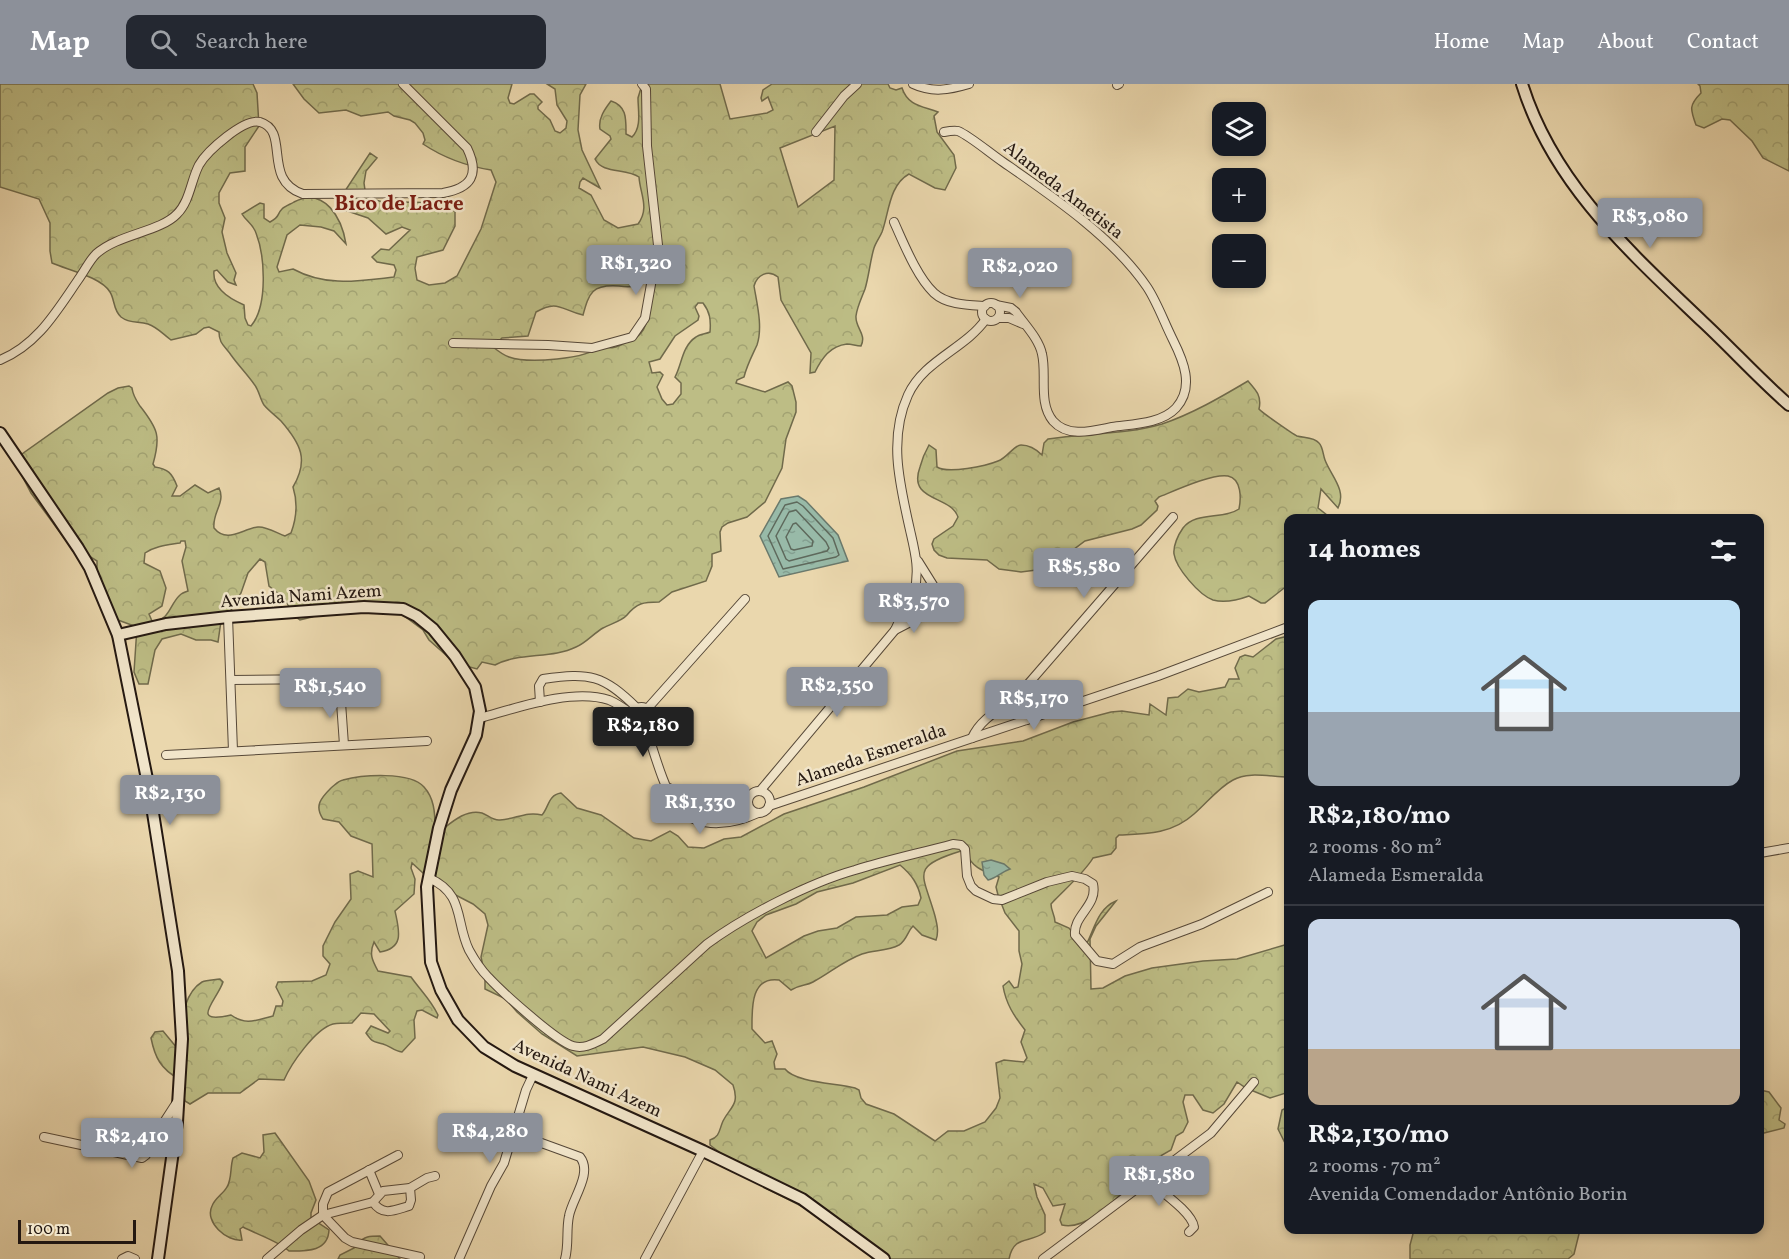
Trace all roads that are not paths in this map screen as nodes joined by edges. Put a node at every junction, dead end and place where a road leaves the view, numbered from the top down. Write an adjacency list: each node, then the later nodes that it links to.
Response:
1 (403, 84): 16 (street)
2 (642, 84): 15 (street)
3 (857, 84): 7 (street)
4 (913, 84): 5 (street)
5 (969, 84)
6 (1522, 84): 17 (main road)
7 (816, 132)
8 (944, 132): 14 (street, Alameda Ametista)
9 (894, 222): 11 (street)
10 (996, 304): 11 (street); 12 (street); 14 (street, Alameda Ametista)
11 (985, 306): 13 (street)
12 (998, 318): 13 (street); 14 (street)
13 (986, 319): 20 (street)
14 (1024, 324)
15 (453, 343)
16 (0, 360)
17 (1789, 405)
18 (0, 433): 29 (main road)
19 (1173, 517): 31 (street)
20 (917, 560): 21 (street); 24 (street)
21 (914, 593): 23 (street); 24 (street)
22 (745, 599): 33 (street)
23 (908, 602): 25 (street); 28 (street)
24 (933, 602): 25 (street)
25 (922, 616): 28 (street)
26 (228, 617): 29 (main road, Avenida Nami Azem); 30 (street); 35 (main road, Avenida Nami Azem)
27 (1284, 629): 36 (street, Alameda Esmeralda)
28 (895, 630): 44 (street)
29 (118, 635): 54 (main road)
30 (231, 680): 40 (street); 41 (street)
31 (1016, 698): 36 (street); 38 (street)
32 (540, 702): 34 (street); 34 (street); 35 (street)
33 (647, 709): 34 (street); 37 (street)
34 (636, 712): 37 (street)
35 (480, 718): 50 (main road, Avenida Nami Azem)
36 (1027, 720): 38 (street, Alameda Esmeralda)
37 (644, 721): 43 (street, Alameda Esmeralda)
38 (972, 738): 46 (street, Alameda Esmeralda)
39 (427, 741): 40 (street)
40 (344, 745): 41 (street)
41 (233, 751): 42 (street)
42 (165, 755)
43 (667, 787): 45 (street); 47 (street, Alameda Esmeralda)
44 (760, 791): 45 (street); 46 (street)
45 (748, 800): 47 (street)
46 (769, 806): 47 (street, Alameda Esmeralda)
47 (758, 813)
48 (1789, 848): 49 (street)
49 (1764, 852)
50 (429, 878): 51 (street); 52 (main road, Avenida Nami Azem)
51 (1268, 892)
52 (533, 1075): 55 (street); 57 (main road, Avenida Nami Azem)
53 (1254, 1082): 61 (street)
54 (178, 1100): 56 (street); 70 (main road)
55 (514, 1133): 72 (street); 73 (street)
56 (44, 1137)
57 (703, 1151): 74 (street); 75 (main road, Avenida Nami Azem)
58 (398, 1155): 59 (street)
59 (369, 1170): 63 (street); 65 (street)
60 (435, 1176): 62 (street)
61 (1148, 1180): 66 (street); 76 (street)
62 (410, 1188): 63 (street); 64 (street)
63 (379, 1194): 64 (street)
64 (373, 1202): 65 (street)
65 (323, 1215): 67 (street); 71 (street)
66 (1189, 1232)
67 (420, 1257)
68 (122, 1259): 69 (street)
69 (135, 1259)
70 (158, 1259)
71 (267, 1259)
72 (459, 1259)
73 (565, 1259)
74 (645, 1259)
75 (884, 1259)
76 (1043, 1259)

